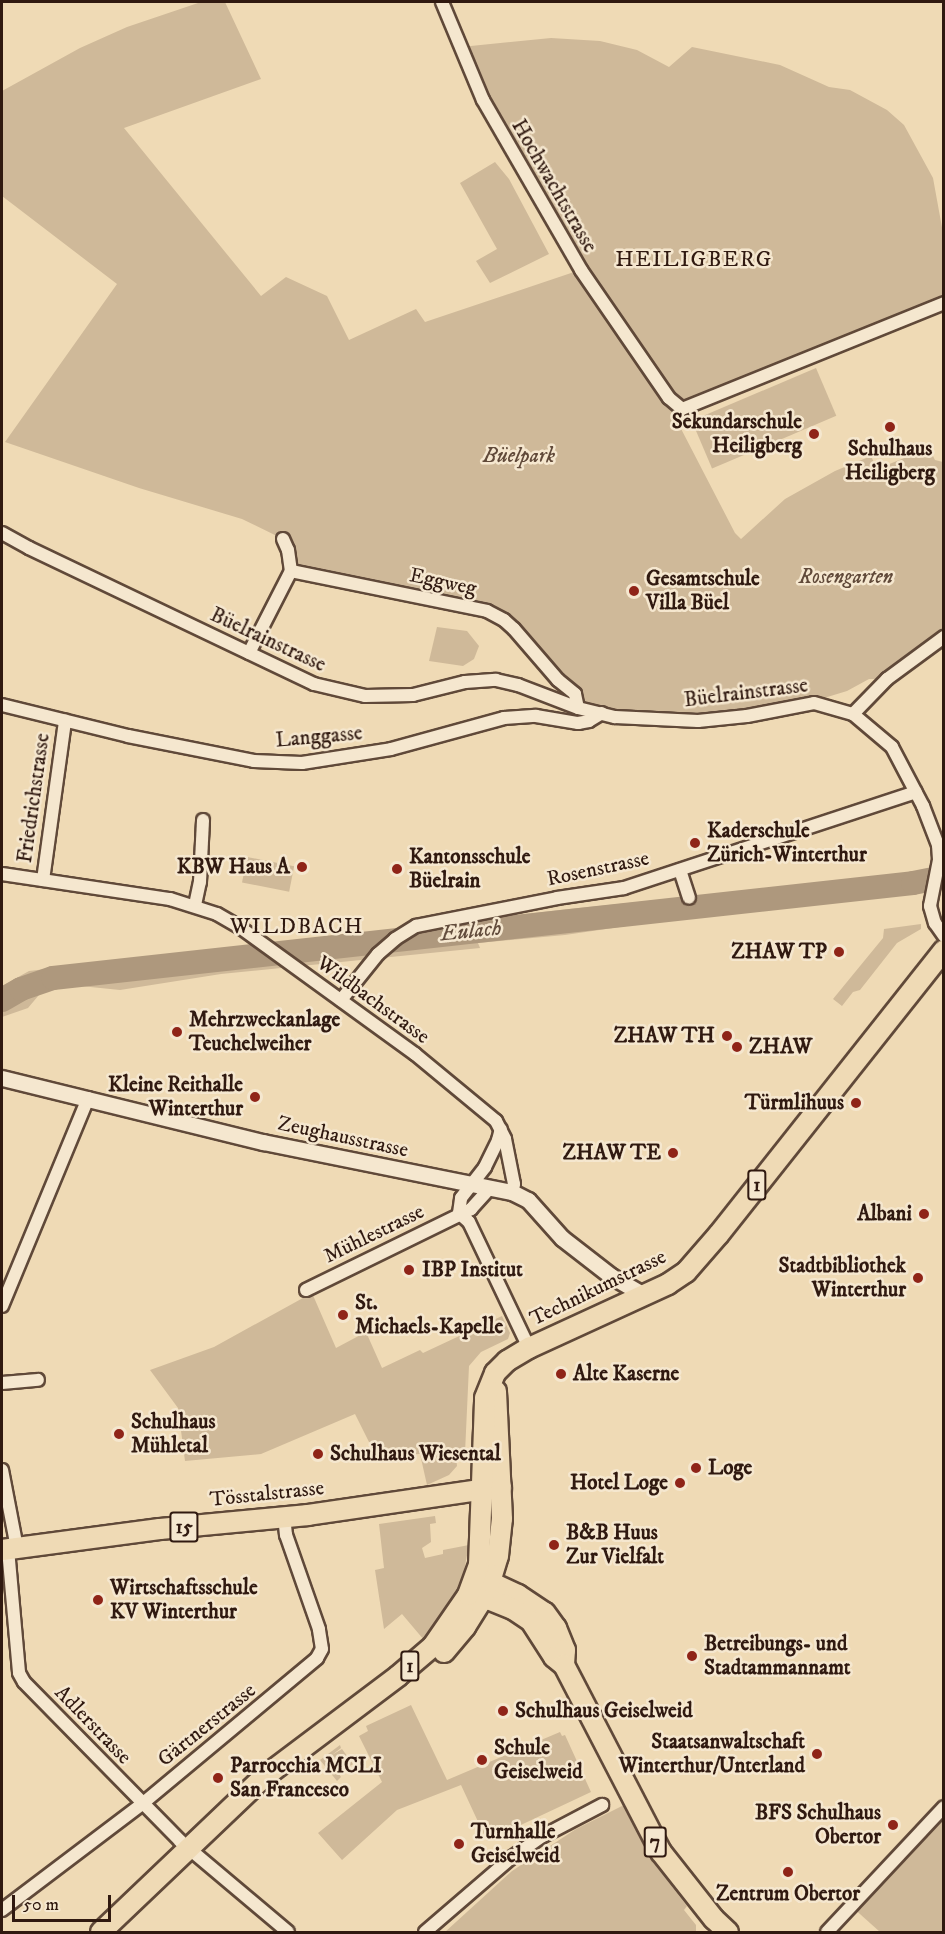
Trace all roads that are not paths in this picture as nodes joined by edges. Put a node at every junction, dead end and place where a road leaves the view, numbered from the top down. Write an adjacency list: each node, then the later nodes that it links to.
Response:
1 (442, 2): 2 (street, Hochwachtstrasse)
2 (944, 303)
3 (2, 533): 7 (street, Büelrainstrasse)
4 (283, 539): 5 (street)
5 (291, 571): 7 (street); 9 (street, Eggweg)
6 (944, 637): 11 (street)
7 (249, 653): 9 (street, Büelrainstrasse)
8 (2, 705): 12 (street, Langgasse)
9 (579, 708): 10 (street, Büelrainstrasse)
10 (602, 713): 11 (street, Büelrainstrasse); 12 (street, Langgasse)
11 (853, 714): 13 (street)
12 (65, 721): 17 (street, Friedrichstrasse)
13 (916, 792): 15 (street, Rosenstrasse); 20 (street)
14 (203, 820): 19 (street)
15 (680, 870): 18 (street, Rosenstrasse); 22 (street, Rosenstrasse)
16 (2, 874): 17 (street, Wildbachstrasse)
17 (43, 880): 19 (street, Wildbachstrasse)
18 (689, 898)
19 (195, 905): 22 (street, Wildbachstrasse)
20 (944, 936)
21 (944, 950): 33 (main road, Technikumstrasse / 1)
22 (341, 1000): 25 (street, Wildbachstrasse)
23 (2, 1078): 24 (street, Zeughausstrasse)
24 (88, 1098): 28 (street, Zeughausstrasse); 34 (street)
25 (501, 1128): 26 (street); 27 (street)
26 (485, 1167): 27 (street); 28 (street)
27 (510, 1171): 30 (street)
28 (472, 1185): 29 (street, Zeughausstrasse); 31 (street)
29 (490, 1188): 30 (street, Zeughausstrasse); 31 (street, Mühlestrasse)
30 (512, 1192): 33 (street, Zeughausstrasse)
31 (459, 1214): 32 (street, Mühlestrasse); 35 (street)
32 (306, 1290)
33 (645, 1296): 35 (main road, Technikumstrasse / 1)
34 (2, 1306)
35 (529, 1348): 39 (main road, Technikumstrasse / 1)
36 (38, 1380): 37 (street)
37 (2, 1383)
38 (2, 1470): 41 (street, Adlerstrasse)
39 (492, 1488): 40 (main road, Tösstalstrasse / 15); 42 (main road, 1)
40 (284, 1517): 41 (main road, Tösstalstrasse / 15); 43 (street, Gärtnerstrasse)
41 (9, 1549): 43 (street, Adlerstrasse)
42 (482, 1588): 46 (main road, 1); 51 (main road, 7)
43 (142, 1804): 46 (street, Adlerstrasse); 47 (street, Gärtnerstrasse)
44 (602, 1805): 50 (street)
45 (944, 1807): 52 (street)
46 (189, 1849): 48 (main road, 1); 49 (street, Adlerstrasse)
47 (2, 1910)
48 (101, 1932)
49 (288, 1932)
50 (425, 1932)
51 (728, 1932)
52 (826, 1932)

